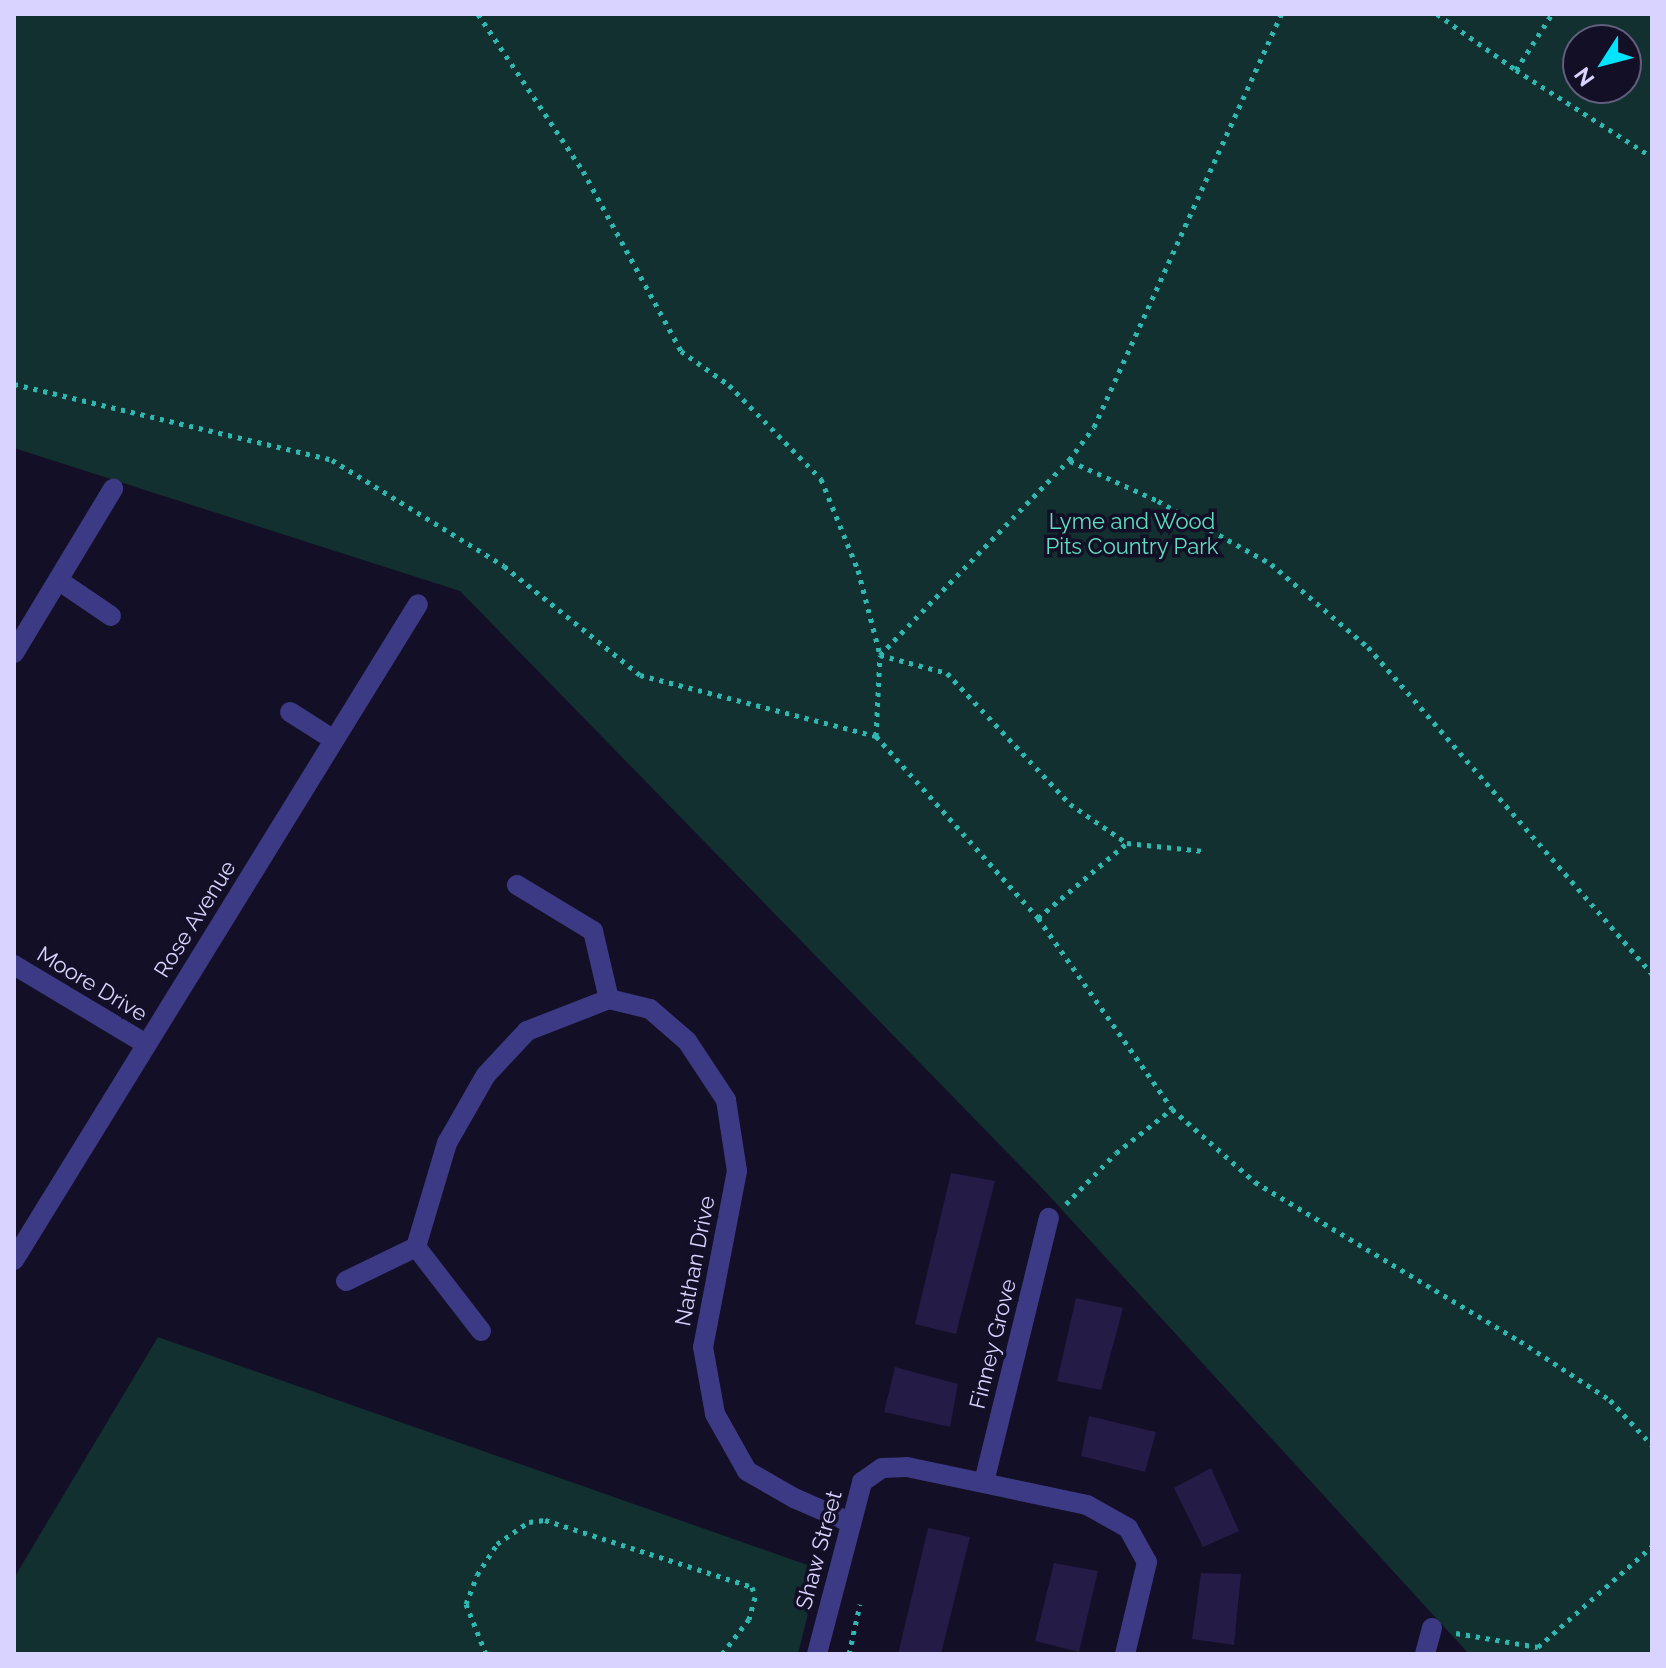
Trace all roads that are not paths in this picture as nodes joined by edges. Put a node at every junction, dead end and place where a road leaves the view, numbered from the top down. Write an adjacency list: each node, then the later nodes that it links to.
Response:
1 (113, 489): 2 (street)
2 (58, 580): 4 (street); 5 (street)
3 (418, 604): 7 (street, Rose Avenue)
4 (111, 616)
5 (14, 653)
6 (290, 712): 7 (street)
7 (334, 740): 11 (street, Rose Avenue)
8 (517, 885): 10 (street)
9 (14, 965): 11 (street, Moore Drive)
10 (609, 999): 13 (street); 18 (street, Nathan Drive)
11 (146, 1044): 14 (street, Rose Avenue)
12 (1049, 1218): 17 (street, Finney Grove)
13 (416, 1247): 15 (street); 16 (street)
14 (14, 1260)
15 (346, 1281)
16 (481, 1331)
17 (984, 1482): 18 (street, Shaw Street); 21 (street)
18 (849, 1522): 20 (street, Shaw Street)
19 (1432, 1628): 22 (street)
20 (817, 1654)
21 (1125, 1654)
22 (1425, 1654)

